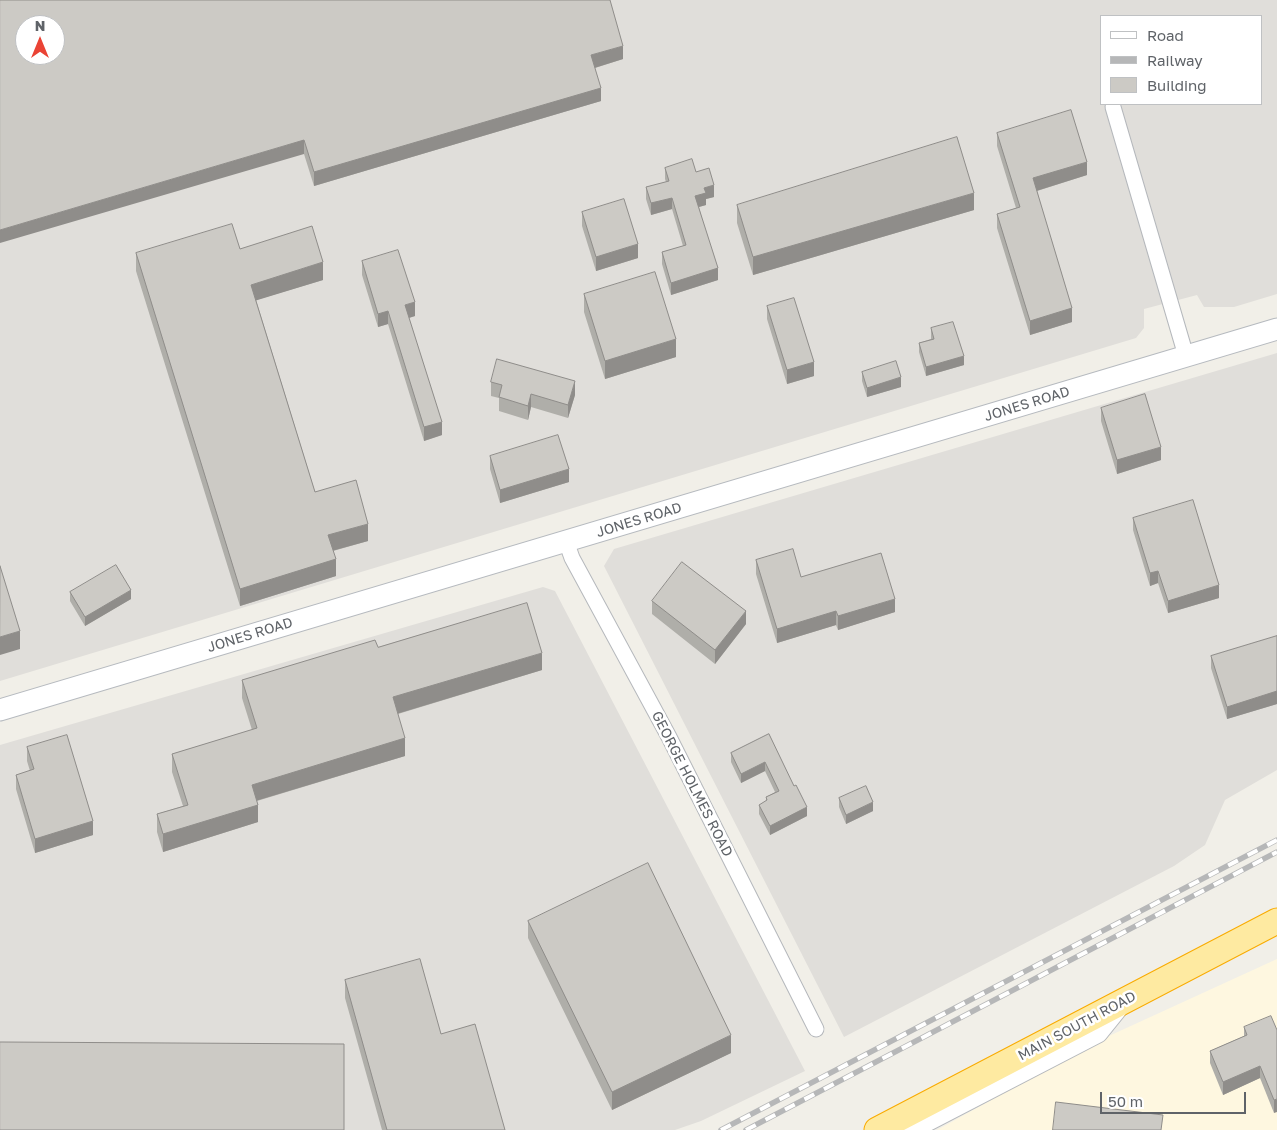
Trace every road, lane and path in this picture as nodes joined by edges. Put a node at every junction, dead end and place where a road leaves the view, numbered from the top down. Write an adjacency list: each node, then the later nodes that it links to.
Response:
1 (1113, 107): 3 (street)
2 (1277, 329): 3 (main road, JONES ROAD)
3 (1186, 356): 4 (main road, JONES ROAD)
4 (566, 541): 5 (main road, JONES ROAD); 8 (street, GEORGE HOLMES ROAD)
5 (0, 710)
6 (1277, 921): 7 (highway, MAIN SOUTH ROAD)
7 (1124, 1001): 9 (highway, MAIN SOUTH ROAD); 10 (street)
8 (816, 1029)
9 (877, 1130)
10 (911, 1130)

